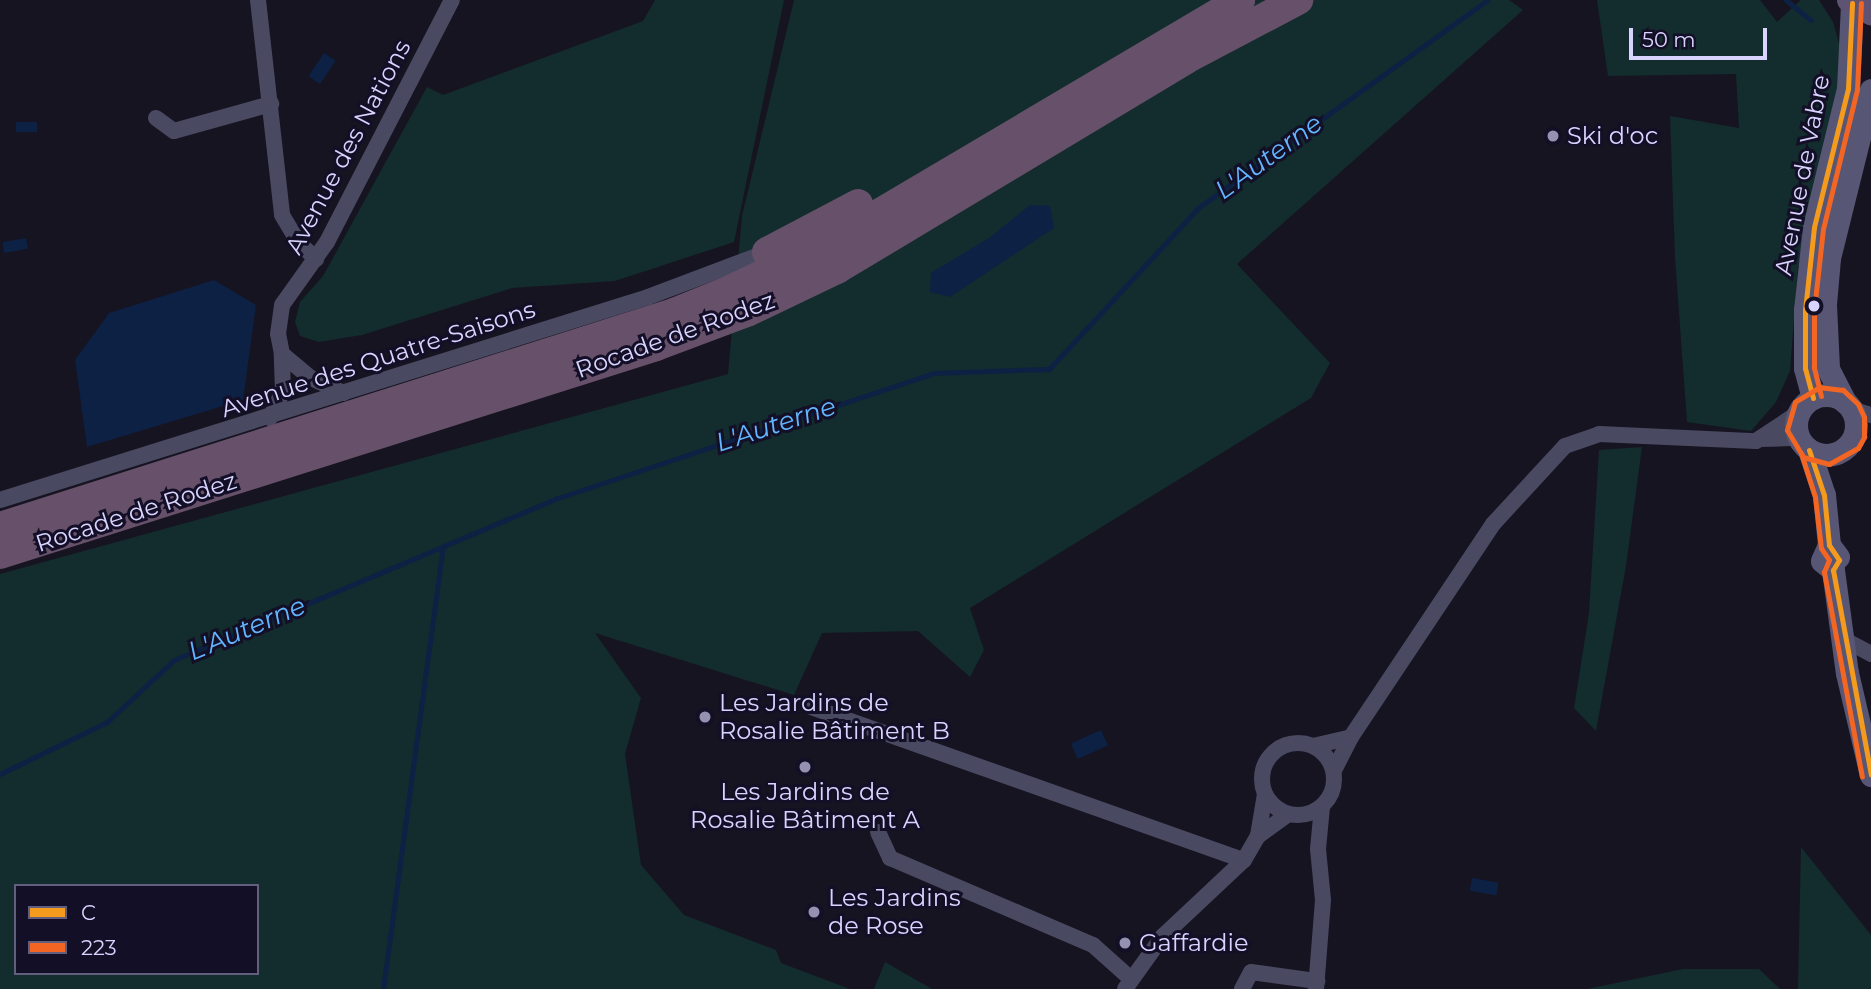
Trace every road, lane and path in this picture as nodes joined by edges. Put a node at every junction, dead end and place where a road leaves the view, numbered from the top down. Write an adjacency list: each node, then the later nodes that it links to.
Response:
1 (258, 0): 8 (street)
2 (452, 0): 11 (street, Avenue des Nations)
3 (1240, 0): 6 (highway, Rocade de Rodez)
4 (1298, 0): 23 (highway, Rocade de Rodez)
5 (1857, 5): 14 (main road, Avenue de Vabre)
6 (1149, 52): 10 (highway); 22 (highway, Rocade de Rodez)
7 (1871, 90): 15 (main road, Avenue de Vabre)
8 (271, 104): 9 (street); 11 (street)
9 (156, 118)
10 (767, 252): 13 (street, Avenue des Quatre-Saisons)
11 (316, 259): 12 (street, Avenue des Nations)
12 (282, 354): 13 (street); 16 (street, Avenue des Nations)
13 (343, 393): 16 (street, Avenue des Quatre-Saisons)
14 (1806, 405): 15 (main road); 17 (street); 18 (main road)
15 (1859, 414): 19 (main road)
16 (270, 418): 21 (street, Avenue des Quatre-Saisons)
17 (1762, 439): 18 (street); 28 (street)
18 (1804, 444): 19 (main road); 20 (main road)
19 (1837, 453): 20 (main road)
20 (1824, 495): 24 (main road)
21 (0, 500)
22 (0, 527)
23 (0, 554)
24 (1845, 640): 25 (street); 26 (main road)
25 (1871, 654)
26 (1856, 669): 31 (main road)
27 (811, 707): 38 (street)
28 (1351, 737): 29 (street); 30 (street)
29 (1313, 746): 30 (street); 32 (street)
30 (1334, 771): 33 (street)
31 (1871, 775)
32 (1265, 794): 34 (street); 36 (street)
33 (1322, 807): 34 (street); 37 (street)
34 (1294, 815): 36 (street); 37 (street)
35 (878, 832): 39 (street)
36 (1258, 836): 38 (street)
37 (1318, 838): 40 (street)
38 (1244, 860): 39 (street)
39 (1128, 984)
40 (1317, 985): 41 (street)
41 (1242, 989)

